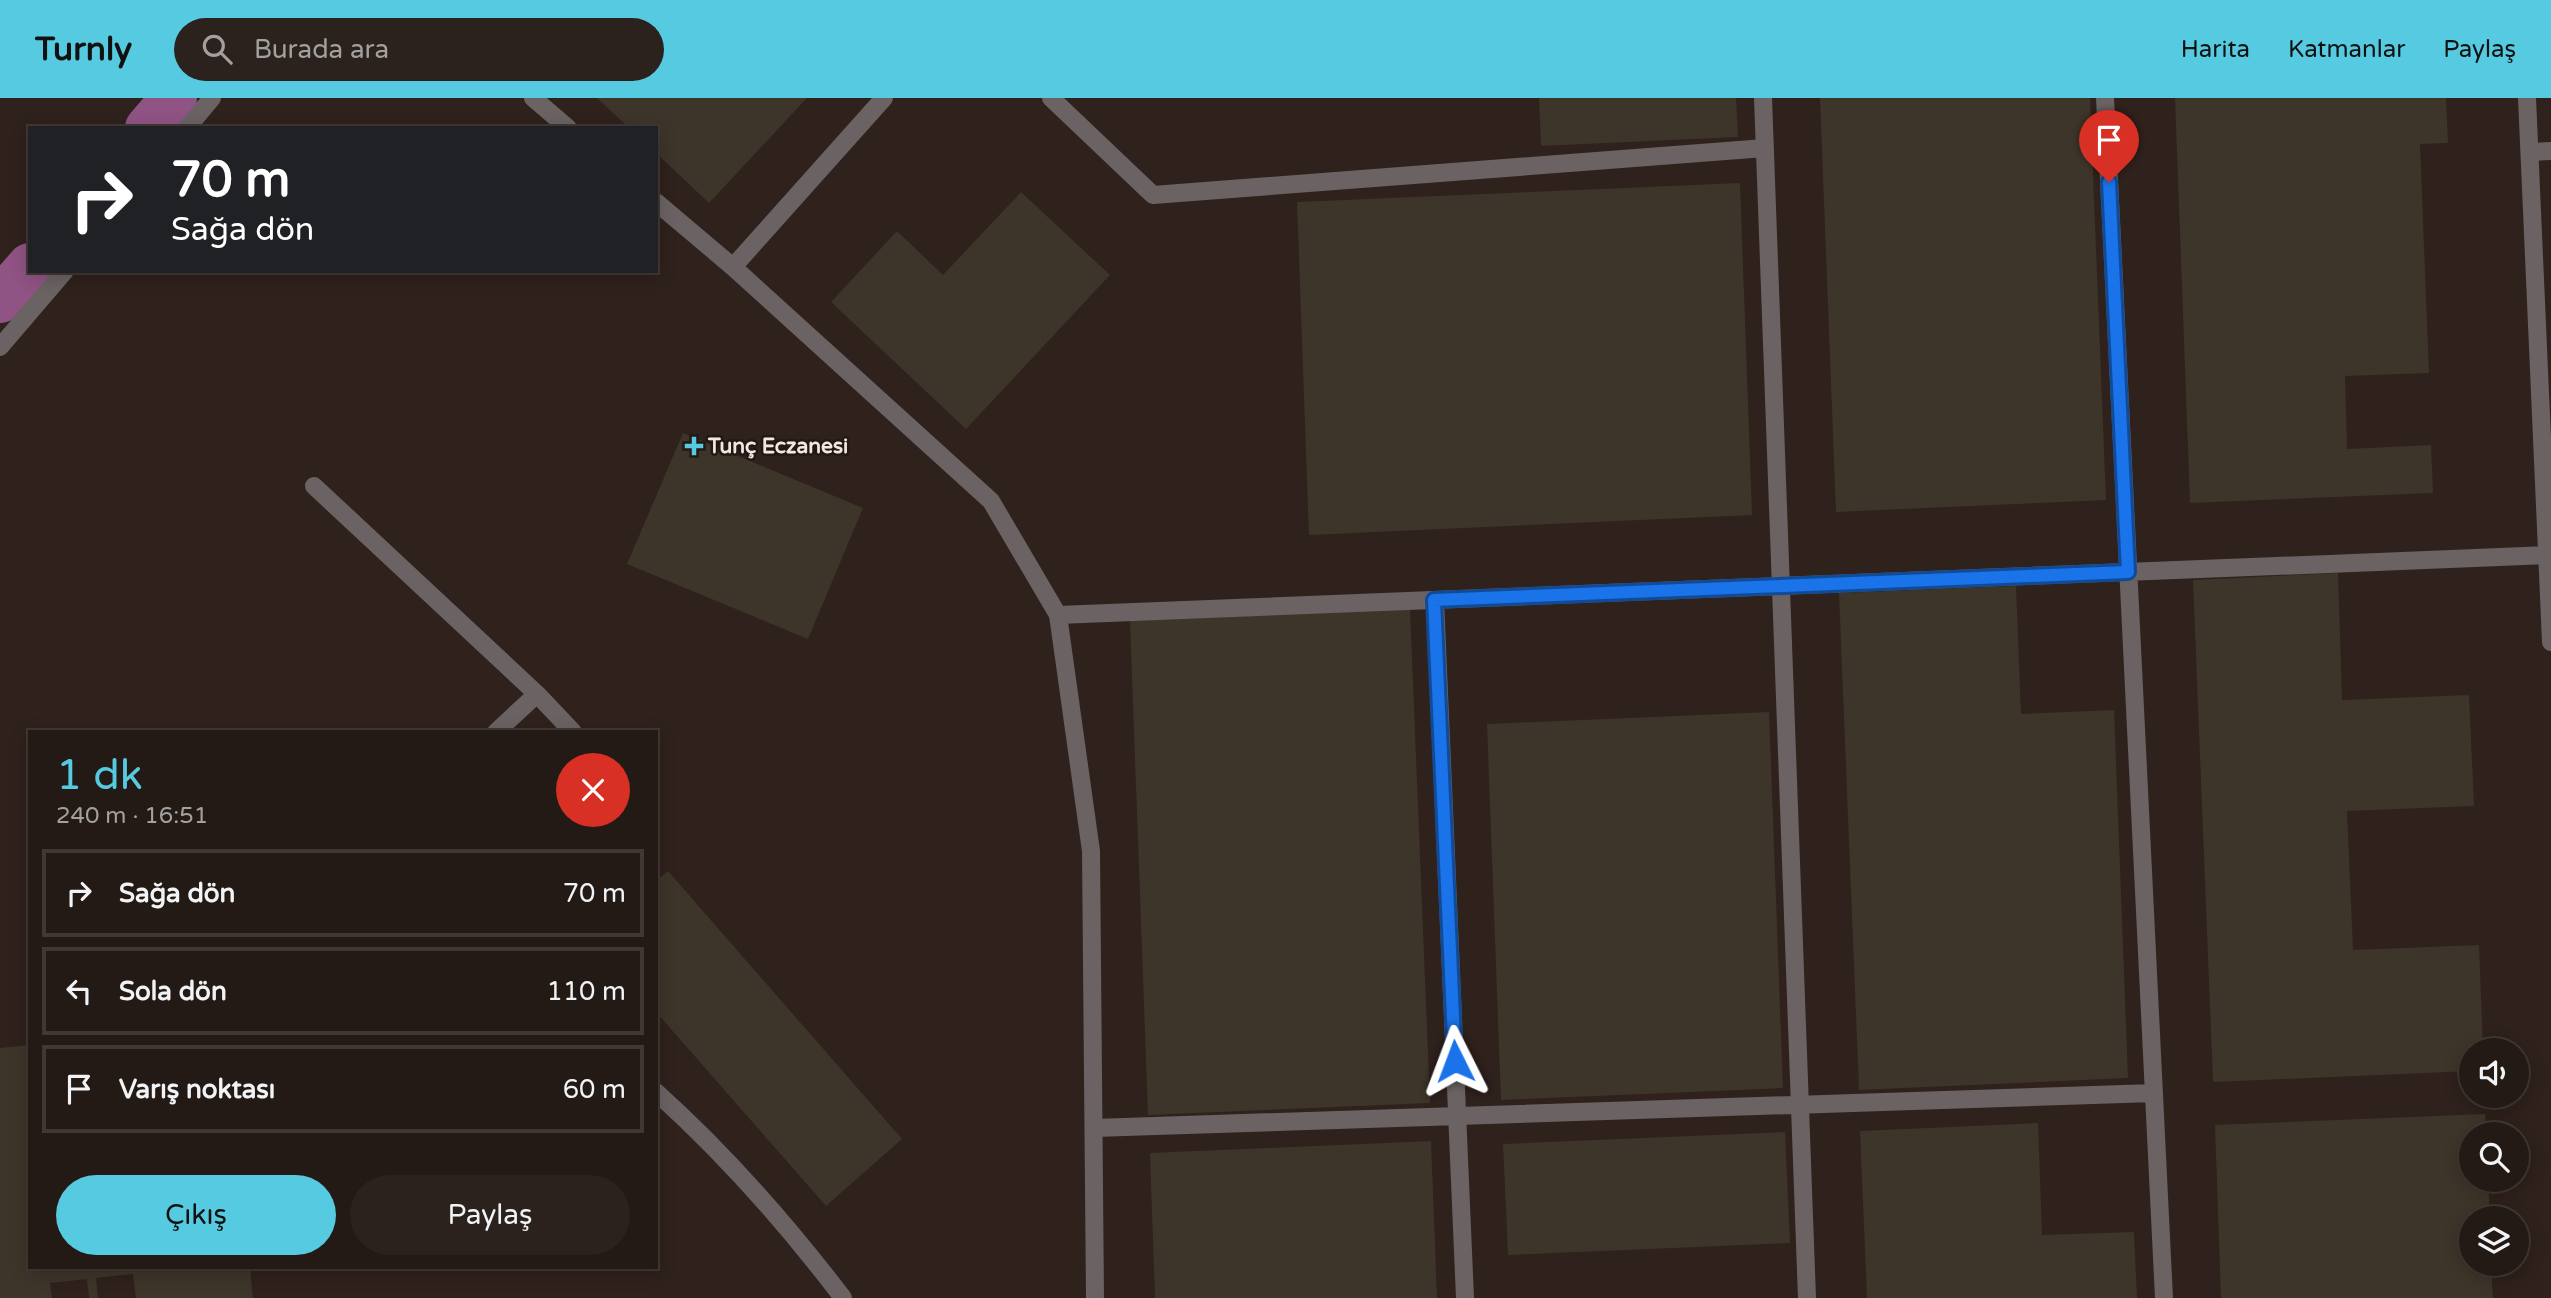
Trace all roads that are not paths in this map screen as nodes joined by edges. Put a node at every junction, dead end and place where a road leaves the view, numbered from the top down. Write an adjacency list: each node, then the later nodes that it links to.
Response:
1 (212, 98): 8 (street)
2 (533, 98): 9 (street)
3 (884, 98): 14 (street)
4 (1051, 98): 10 (street)
5 (1763, 98): 10 (street)
6 (2105, 98): 19 (street)
7 (2527, 98): 12 (street)
8 (189, 126)
9 (566, 126)
10 (1765, 148): 20 (street)
11 (2551, 151): 12 (street)
12 (2530, 152): 18 (street)
13 (658, 204): 14 (street)
14 (733, 267): 22 (street)
15 (63, 273): 16 (street)
16 (0, 347)
17 (314, 486): 24 (street)
18 (2550, 555): 19 (street); 23 (street)
19 (2128, 572): 20 (street); 27 (street)
20 (1781, 586): 21 (street); 29 (street)
21 (1434, 600): 22 (street); 30 (street)
22 (1058, 615): 31 (street)
23 (2551, 642)
24 (537, 694): 25 (street); 26 (street)
25 (498, 730)
26 (571, 730)
27 (2154, 1093): 29 (street); 36 (street)
28 (658, 1094): 32 (street)
29 (1800, 1105): 30 (street); 35 (street)
30 (1457, 1116): 31 (street); 34 (street)
31 (1094, 1128): 33 (street)
32 (843, 1298)
33 (1095, 1298)
34 (1465, 1298)
35 (1807, 1298)
36 (2164, 1298)

